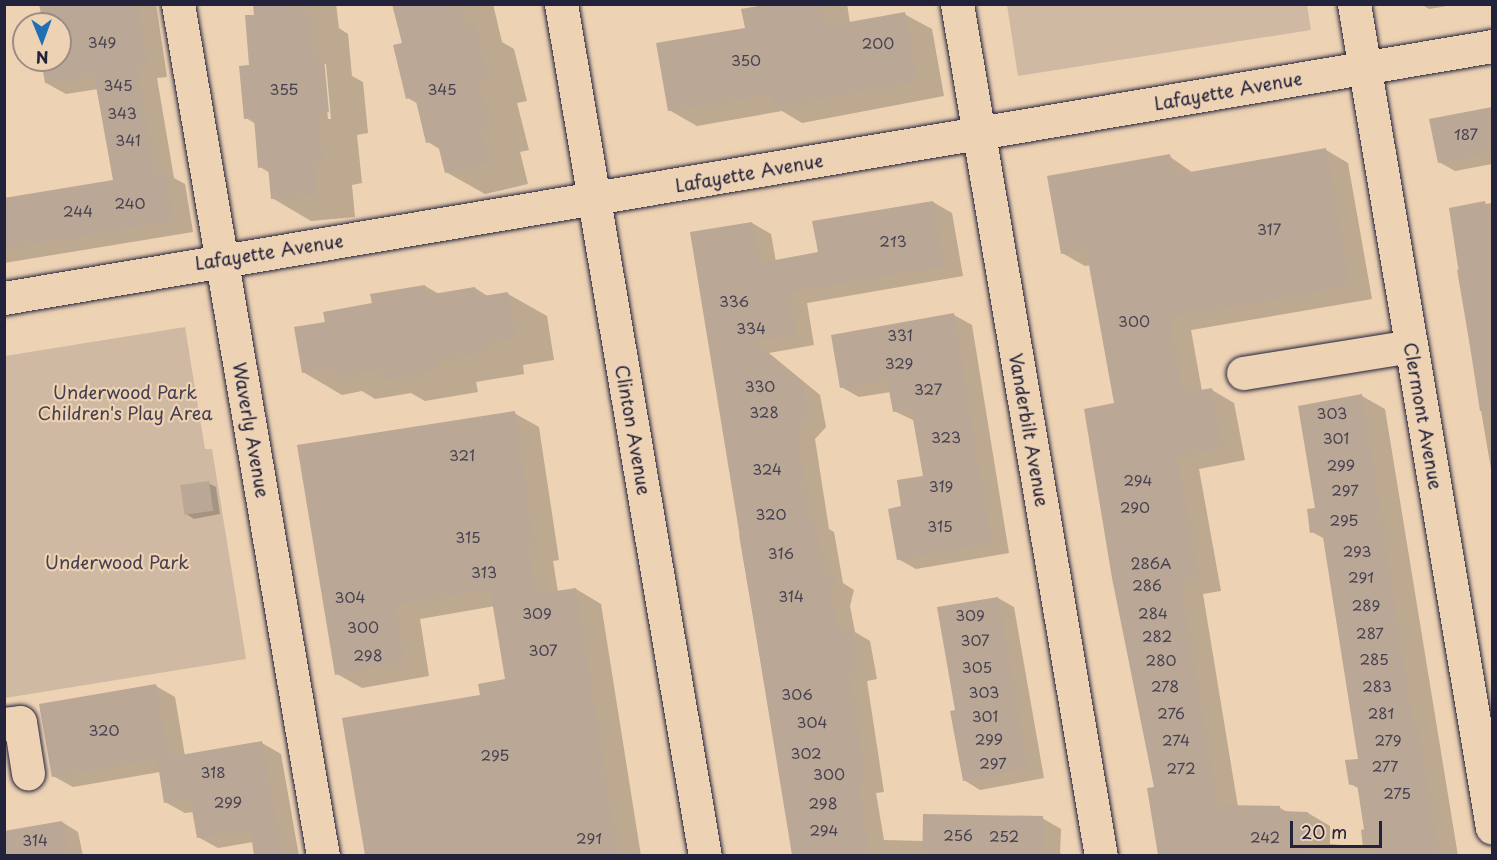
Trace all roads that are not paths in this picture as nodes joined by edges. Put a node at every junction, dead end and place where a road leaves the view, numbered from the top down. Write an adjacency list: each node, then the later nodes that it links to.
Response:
1 (178, 4): 9 (street, Waverly Avenue)
2 (561, 4): 8 (street, Clinton Avenue)
3 (957, 4): 7 (street, Vanderbilt Avenue)
4 (1353, 4): 6 (street, Clermont Avenue)
5 (1492, 46): 6 (street, Lafayette Avenue)
6 (1364, 68): 7 (street, Lafayette Avenue); 11 (street, Clermont Avenue)
7 (979, 134): 8 (street, Lafayette Avenue); 18 (street, Vanderbilt Avenue)
8 (595, 200): 9 (street, Lafayette Avenue); 17 (street, Clinton Avenue)
9 (221, 259): 10 (street, Lafayette Avenue); 16 (street, Waverly Avenue)
10 (4, 298)
11 (1411, 346): 12 (street); 15 (street, Clermont Avenue)
12 (1243, 373)
13 (4, 724): 14 (street)
14 (28, 773)
15 (1492, 828)
16 (323, 855)
17 (705, 855)
18 (1101, 855)

